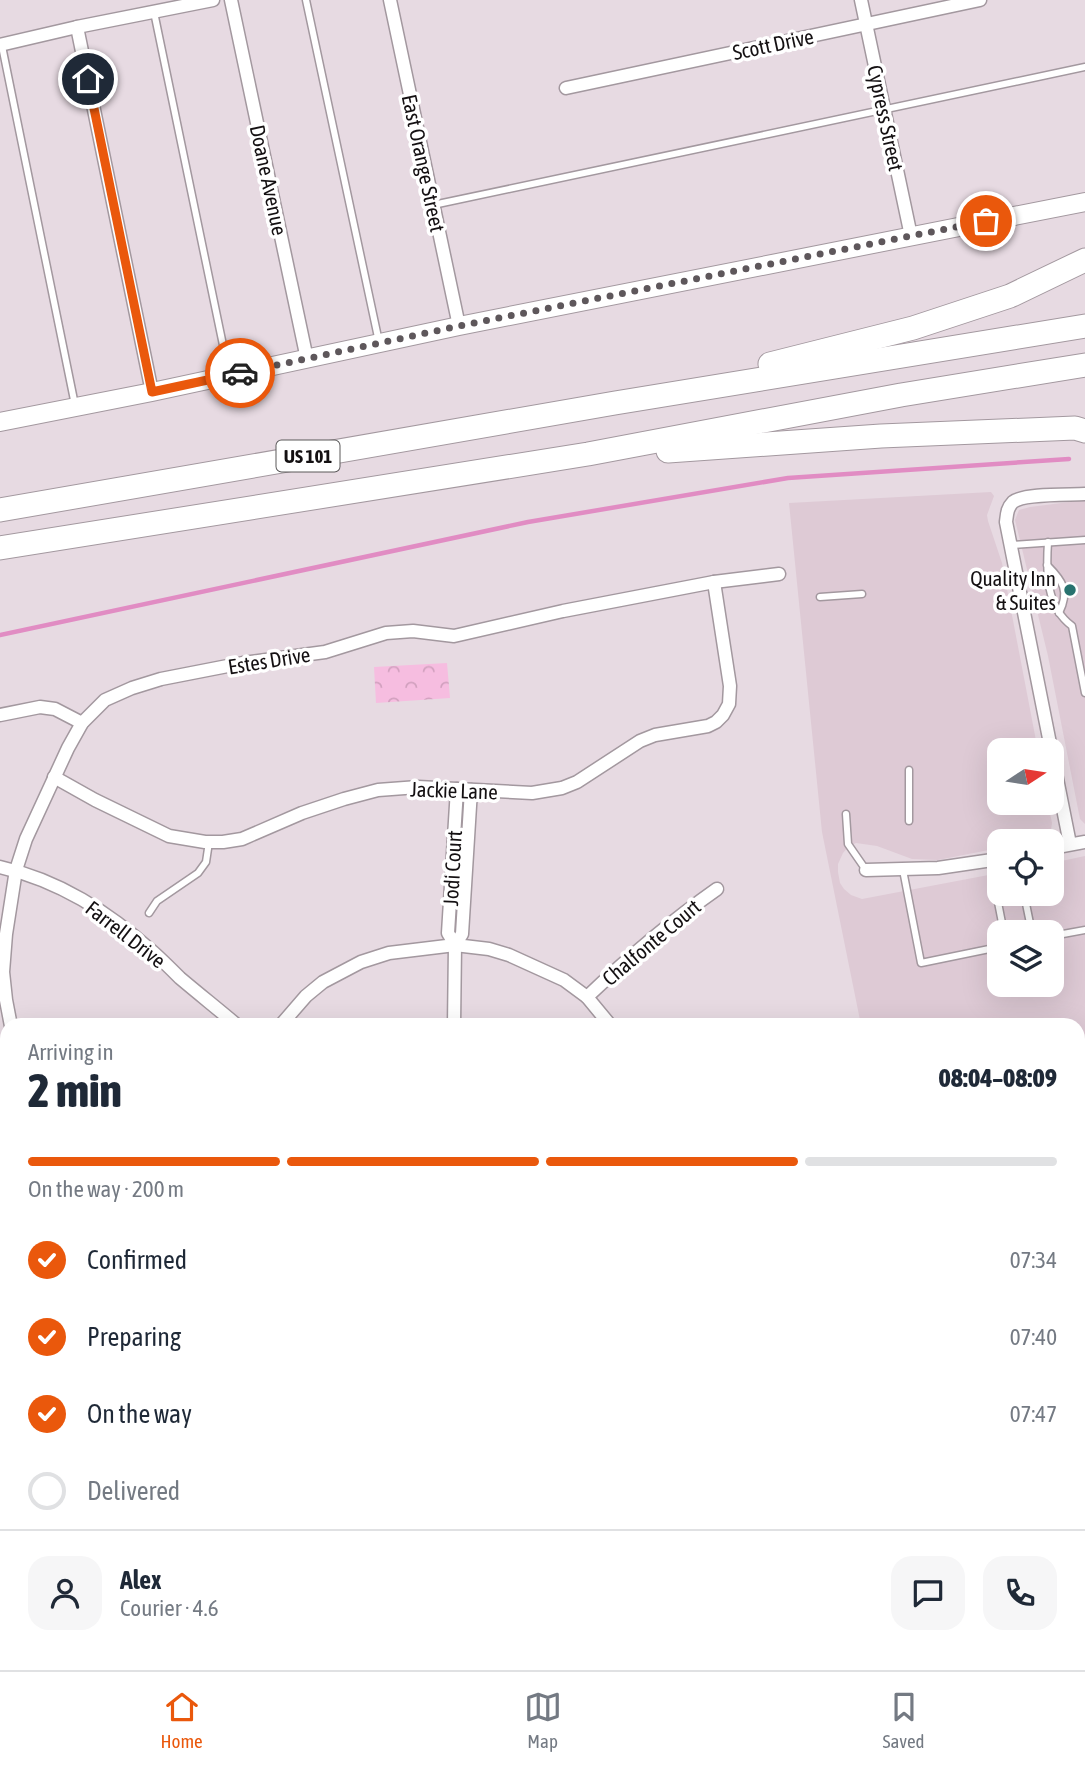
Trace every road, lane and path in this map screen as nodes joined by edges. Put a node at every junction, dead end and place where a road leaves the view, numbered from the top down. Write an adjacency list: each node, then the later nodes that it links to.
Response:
1 (213, 0): 7 (street)
2 (231, 0): 21 (street, Doane Avenue)
3 (306, 0): 20 (lane)
4 (390, 0): 15 (street, East Orange Street)
5 (861, 0): 8 (street, Cypress Street)
6 (980, 0): 8 (street, Scott Drive)
7 (154, 12): 9 (street); 23 (lane)
8 (866, 23): 12 (street, Scott Drive); 13 (street, Cypress Street)
9 (77, 27): 10 (street); 24 (street)
10 (1, 45): 26 (lane)
11 (1085, 67): 13 (lane)
12 (566, 89)
13 (884, 108): 15 (lane); 16 (street, Cypress Street)
14 (1085, 202): 16 (street)
15 (433, 205): 18 (street, East Orange Street)
16 (911, 236): 18 (street)
17 (1085, 260): 25 (highway)
18 (459, 326): 20 (street)
19 (1085, 326): 25 (highway, US 101)
20 (379, 343): 21 (street)
21 (307, 359): 23 (street)
22 (1085, 365): 29 (highway, US 101)
23 (229, 376): 24 (street)
24 (152, 392): 26 (street)
25 (615, 403): 31 (highway, US 101)
26 (75, 407): 27 (street)
27 (1, 417)
28 (1085, 430): 29 (highway)
29 (587, 454): 35 (highway, US 101)
30 (1085, 494): 34 (street)
31 (0, 510)
32 (1085, 540): 33 (lane)
33 (1048, 542): 34 (lane); 36 (lane)
34 (1010, 545): 45 (street)
35 (0, 548)
36 (1047, 565): 41 (lane); 41 (lane)
37 (779, 574): 38 (street, Estes Drive)
38 (714, 582): 44 (street, Estes Drive); 49 (street, Jackie Lane)
39 (862, 594): 40 (lane)
40 (820, 597)
41 (1059, 613): 42 (lane)
42 (1085, 693)
43 (0, 715): 44 (street)
44 (82, 723): 47 (street, Estes Drive)
45 (1048, 738)
46 (909, 769): 52 (lane)
47 (54, 777): 53 (street, Jackie Lane); 59 (street, Estes Drive)
48 (457, 789): 49 (street, Jackie Lane); 53 (street, Jackie Lane); 66 (street, Jodi Court)
49 (471, 790): 66 (street, Jodi Court)
50 (845, 814): 60 (lane)
51 (1064, 815): 55 (street)
52 (909, 821)
53 (209, 842): 63 (lane)
54 (1085, 842): 55 (street)
55 (1070, 844): 56 (street)
56 (1064, 845)
57 (987, 861): 61 (street)
58 (0, 867): 59 (street, Farrell Drive)
59 (16, 870): 69 (street, Estes Drive); 70 (street, Farrell Drive)
60 (866, 870): 61 (street)
61 (903, 870): 67 (lane)
62 (717, 888): 68 (street, Chalfonte Court)
63 (149, 913)
64 (1085, 930): 65 (lane)
65 (1064, 934)
66 (455, 944): 68 (street); 71 (street); 72 (street, Jodi Court)
67 (987, 949)
68 (587, 997): 73 (street)
69 (9, 1018)
70 (229, 1018)
71 (287, 1018)
72 (454, 1018)
73 (604, 1018)

